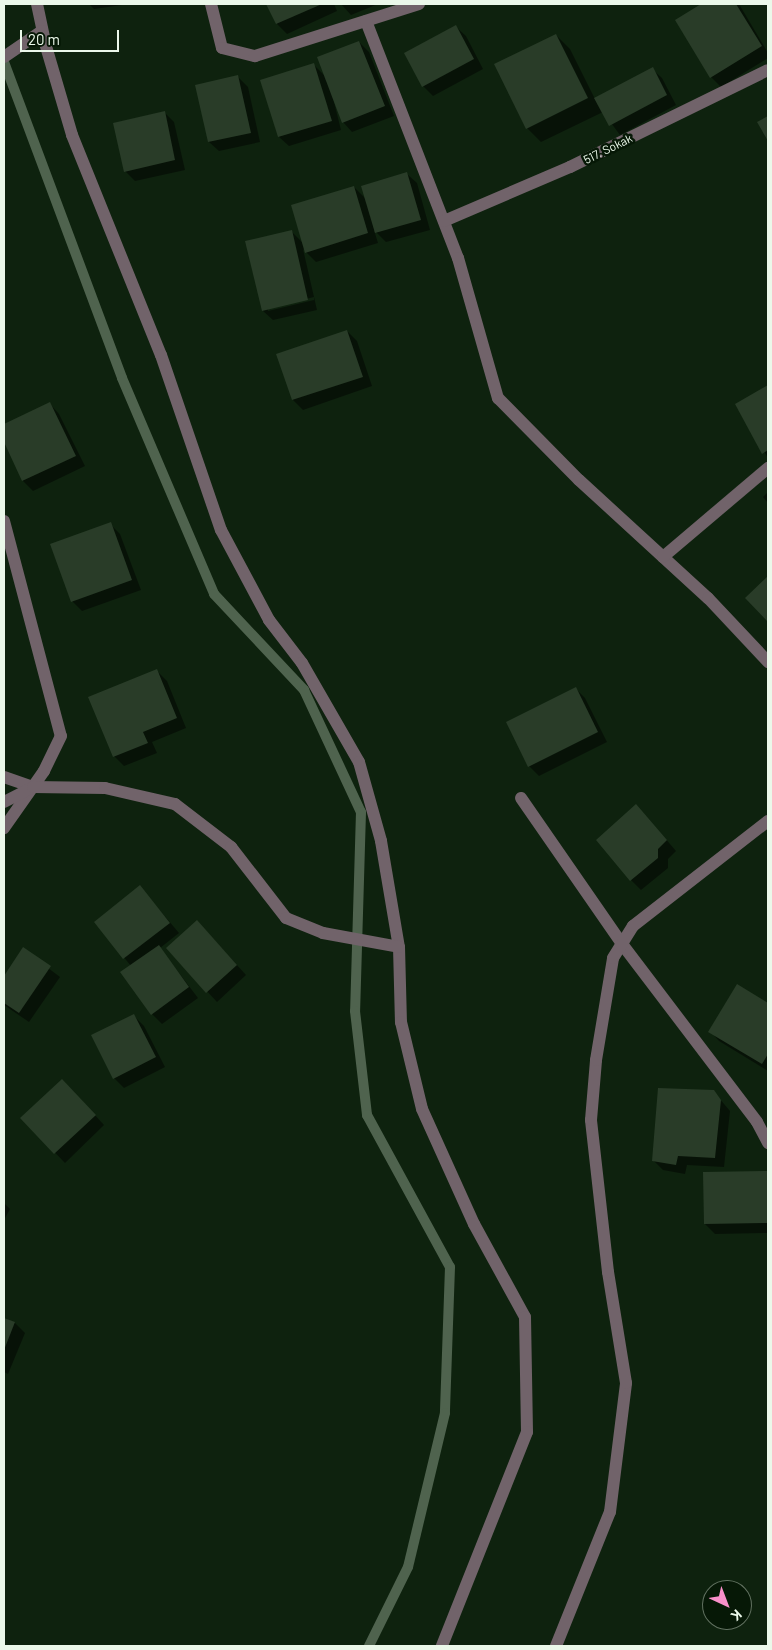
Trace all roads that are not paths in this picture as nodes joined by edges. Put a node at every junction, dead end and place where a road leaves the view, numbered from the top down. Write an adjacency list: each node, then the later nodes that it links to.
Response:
1 (37, 4): 5 (street)
2 (211, 4): 4 (street)
3 (419, 4): 4 (street)
4 (366, 21): 8 (street)
5 (42, 31): 6 (street); 20 (street)
6 (4, 56)
7 (768, 70): 8 (street, 517. Sokak)
8 (444, 221): 11 (street)
9 (768, 468): 11 (street)
10 (4, 522): 14 (street)
11 (663, 557): 12 (street)
12 (768, 662)
13 (4, 777): 14 (street)
14 (33, 787): 16 (street); 18 (street); 20 (street)
15 (521, 798): 19 (street)
16 (4, 802)
17 (768, 821): 19 (street)
18 (4, 828)
19 (622, 944): 21 (street); 23 (street)
20 (399, 947): 22 (street)
21 (768, 1143)
22 (442, 1646)
23 (556, 1646)

